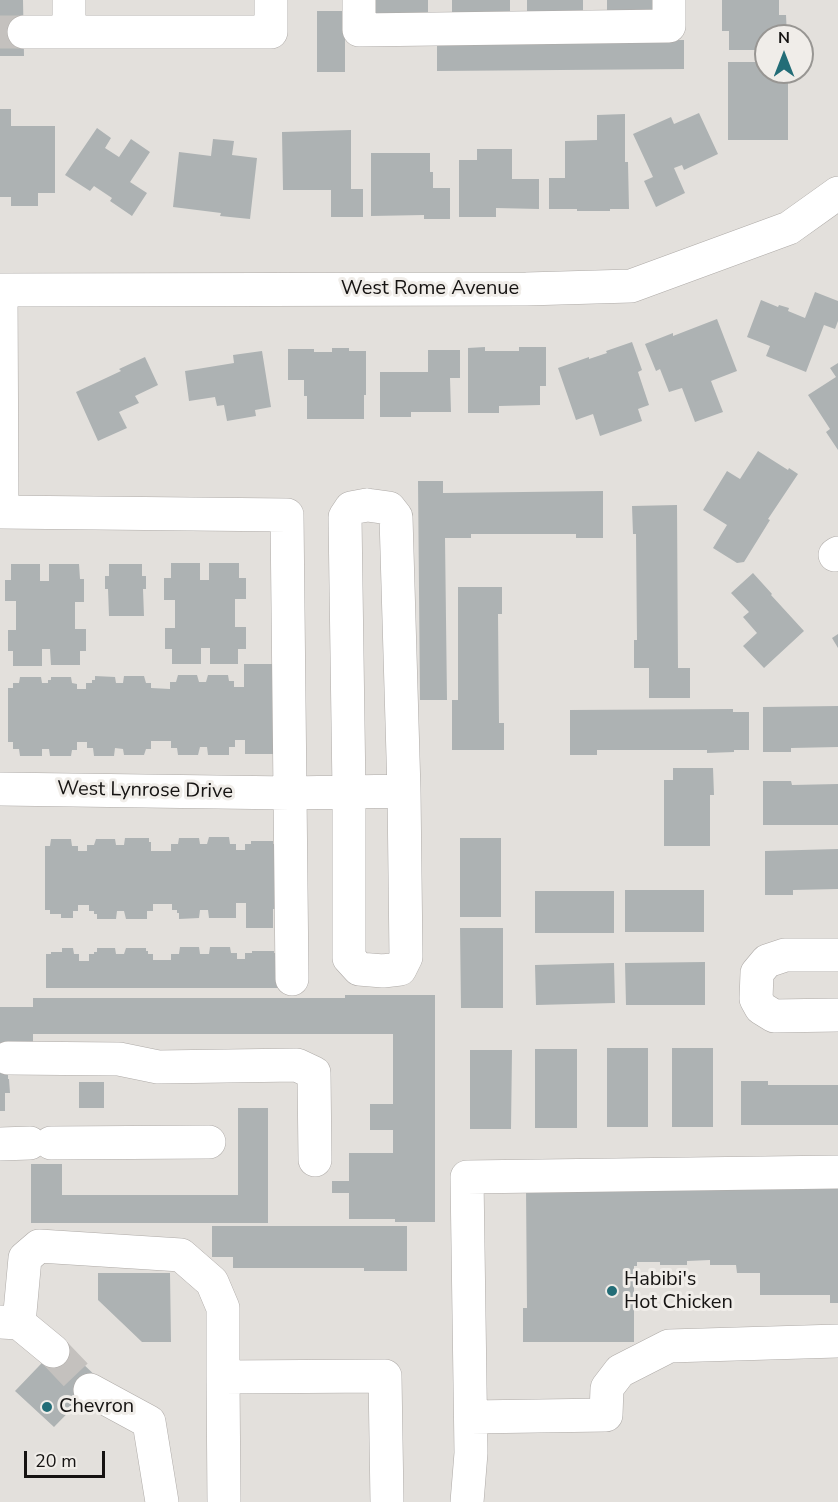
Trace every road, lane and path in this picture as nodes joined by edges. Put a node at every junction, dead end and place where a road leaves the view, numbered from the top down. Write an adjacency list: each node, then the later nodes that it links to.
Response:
1 (271, 0): 4 (street)
2 (359, 0): 3 (street)
3 (669, 0)
4 (69, 16): 5 (street)
5 (24, 32)
6 (838, 193): 7 (street, West Rome Avenue)
7 (0, 290): 8 (street)
8 (1, 512): 12 (street)
9 (0, 789): 12 (street, West Lynrose Drive)
10 (404, 791): 11 (street, West Lynrose Drive); 11 (street); 11 (street)
11 (349, 792): 12 (street, West Lynrose Drive)
12 (290, 793): 14 (street)
13 (838, 955): 15 (street)
14 (292, 979)
15 (838, 1015)
16 (8, 1058): 19 (street)
17 (209, 1142): 18 (street)
18 (27, 1143)
19 (315, 1160)
20 (838, 1172): 26 (street)
21 (10, 1322): 23 (street); 24 (street)
22 (838, 1341): 26 (street)
23 (53, 1351)
24 (223, 1377): 28 (street); 29 (street)
25 (90, 1390): 27 (street)
26 (471, 1417): 30 (street)
27 (162, 1502)
28 (224, 1502)
29 (387, 1502)
30 (467, 1502)

